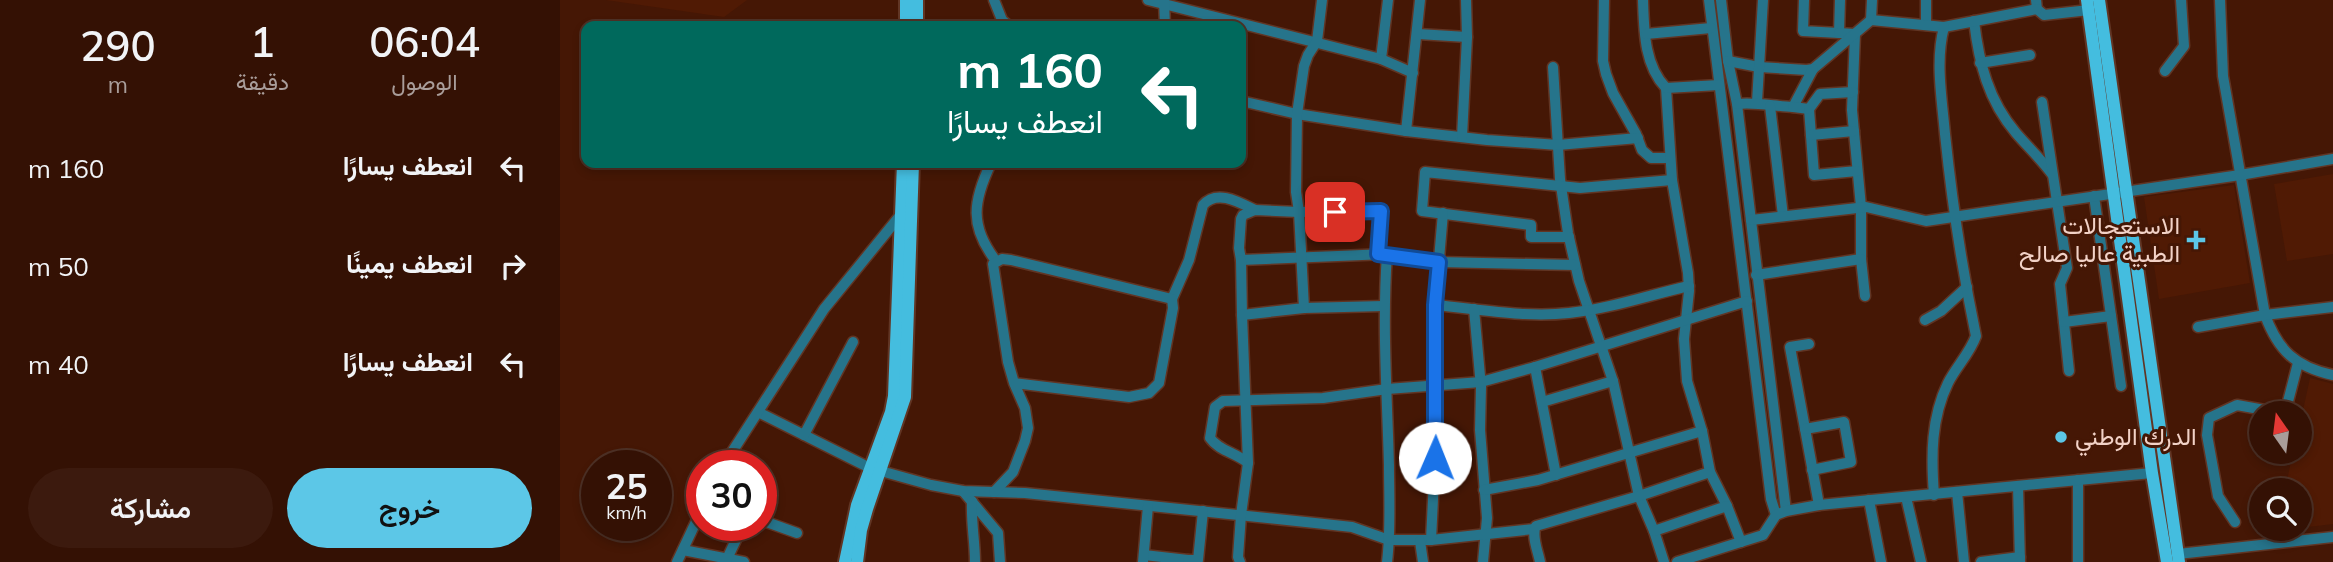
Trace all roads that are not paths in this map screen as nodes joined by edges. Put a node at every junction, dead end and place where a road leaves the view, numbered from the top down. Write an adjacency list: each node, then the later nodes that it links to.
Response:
1 (906, 0): 25 (main road)
2 (918, 0): 26 (main road)
3 (994, 0): 27 (street)
4 (1148, 0): 21 (street)
5 (1322, 0): 40 (street)
6 (1388, 0): 42 (street)
7 (1420, 0): 36 (street)
8 (1466, 0): 39 (street)
9 (1604, 0): 65 (street)
10 (1643, 0): 37 (street)
11 (1709, 0): 34 (street)
12 (1721, 0): 43 (street)
13 (1763, 0): 46 (street)
14 (1804, 0): 35 (street)
15 (1840, 0): 35 (street)
16 (1871, 0): 24 (street)
17 (1926, 0): 32 (street)
18 (2099, 0): 77 (main road)
19 (2181, 0): 48 (street)
20 (2220, 0): 74 (street)
21 (1163, 2): 28 (street); 29 (street)
22 (2037, 5): 23 (street); 30 (street)
23 (2088, 5): 77 (main road)
24 (1871, 20): 32 (street); 38 (street)
25 (906, 21)
26 (917, 21)
27 (1003, 21)
28 (1165, 21)
29 (1238, 21)
30 (1974, 21): 33 (street); 44 (street)
31 (1246, 23): 40 (street)
32 (1926, 25): 33 (street)
33 (1944, 27): 86 (street)
34 (1711, 29): 37 (street); 50 (street)
35 (1839, 33): 38 (street)
36 (1418, 34): 39 (street); 49 (street)
37 (1646, 34): 51 (street)
38 (1855, 34): 47 (street); 52 (street)
39 (1467, 37): 64 (street)
40 (1317, 41): 42 (street); 60 (street)
41 (2030, 55): 44 (street)
42 (1381, 59): 49 (street)
43 (1728, 61): 46 (street); 56 (street)
44 (1980, 63): 73 (street)
45 (1553, 67): 66 (street)
46 (1759, 67): 47 (street); 54 (street)
47 (1813, 69): 58 (street)
48 (2165, 71)
49 (1413, 73): 61 (street)
50 (1719, 85): 51 (street); 101 (street)
51 (1666, 88): 67 (street)
52 (1853, 92): 59 (street); 62 (street)
53 (1246, 102): 60 (street)
54 (1757, 102): 56 (street); 57 (street)
55 (2042, 102): 73 (street)
56 (1737, 104): 87 (street)
57 (1770, 106): 58 (street); 85 (street)
58 (1793, 107): 59 (street)
59 (1808, 109): 63 (street)
60 (1297, 114): 61 (street); 83 (street)
61 (1406, 131): 64 (street)
62 (1854, 131): 63 (street); 72 (street)
63 (1811, 135): 72 (street)
64 (1462, 137): 66 (street)
65 (1638, 138): 66 (street); 67 (street)
66 (1558, 145): 76 (street)
67 (1670, 158): 75 (street)
68 (2333, 159): 74 (street)
69 (903, 168): 82 (main road)
70 (912, 168): 82 (main road)
71 (989, 168): 93 (street)
72 (1857, 171): 80 (street)
73 (2053, 174): 79 (street)
74 (2240, 175): 77 (street); 109 (street)
75 (1672, 180): 76 (street); 97 (street)
76 (1561, 185): 84 (street); 88 (street)
77 (2119, 192): 78 (street); 142 (main road); 177 (main road)
78 (2094, 196): 79 (street); 110 (street)
79 (2058, 202): 86 (street); 113 (street)
80 (1861, 207): 85 (street); 86 (street); 91 (street)
81 (1255, 209): 83 (street); 92 (street); 100 (street)
82 (907, 211): 132 (street); 139 (main road)
83 (1299, 212): 89 (street); 90 (street)
84 (1443, 213): 88 (street); 94 (street)
85 (1783, 216): 87 (street)
86 (1954, 216): 98 (street)
87 (1751, 220): 96 (street)
88 (1569, 237): 95 (street)
89 (1383, 254): 90 (street); 94 (street); 103 (street)
90 (1300, 258): 92 (street); 105 (street)
91 (1861, 259): 96 (street); 99 (street)
92 (1241, 260): 108 (street)
93 (996, 261): 100 (street); 124 (street)
94 (1439, 262): 95 (street); 102 (street)
95 (1576, 265): 107 (street)
96 (1756, 275): 159 (street)
97 (1689, 286): 107 (street); 111 (street)
98 (1967, 287): 112 (street); 150 (street)
99 (1866, 296)
100 (1172, 299): 124 (street)
101 (1747, 301): 111 (street); 161 (street)
102 (1435, 305): 106 (street); 125 (street)
103 (1384, 306): 105 (street); 127 (street)
104 (2333, 307): 109 (street)
105 (1304, 308): 108 (street)
106 (1474, 309): 107 (street); 123 (street)
107 (1588, 311): 117 (street)
108 (1242, 315): 128 (street)
109 (2265, 315): 114 (street); 118 (street)
110 (2111, 316): 113 (street); 126 (street)
111 (1685, 320): 117 (street); 134 (street)
112 (1925, 320)
113 (2064, 322): 120 (street)
114 (2198, 327)
115 (853, 342): 135 (street)
116 (1809, 344): 133 (street)
117 (1601, 347): 119 (street); 122 (street)
118 (2298, 363): 121 (street); 129 (street)
119 (1535, 367): 123 (street); 130 (street)
120 (2069, 371)
121 (2333, 374)
122 (1613, 381): 130 (street); 137 (street)
123 (1481, 382): 125 (street); 146 (street)
124 (1014, 383): 148 (street)
125 (1436, 385): 127 (street); 170 (street)
126 (2121, 386)
127 (1387, 389): 128 (street); 169 (street)
128 (1245, 400): 138 (street); 138 (street)
129 (2287, 401)
130 (1542, 402): 143 (street)
131 (2249, 407): 162 (street)
132 (758, 412): 135 (street); 136 (street)
133 (1805, 429): 140 (street); 140 (street)
134 (1702, 431): 137 (street); 141 (street)
135 (804, 435): 139 (street)
136 (733, 450)
137 (1630, 451): 143 (street); 151 (street)
138 (1248, 463): 160 (street)
139 (874, 469): 147 (street); 182 (main road); 183 (main road)
140 (1812, 470): 155 (street)
141 (1710, 472): 151 (street); 157 (street)
142 (2152, 473): 144 (street); 177 (main road)
143 (1556, 475): 146 (street)
144 (2078, 480): 145 (street); 197 (street)
145 (2018, 486): 149 (street); 176 (street)
146 (1484, 490): 167 (street)
147 (963, 491): 148 (street); 154 (street)
148 (994, 492): 156 (street)
149 (1957, 492): 150 (street); 195 (street)
150 (1934, 495): 152 (street)
151 (1639, 496): 164 (street); 165 (street)
152 (1906, 497): 153 (street); 194 (street)
153 (1869, 500): 155 (street); 193 (street)
154 (972, 501): 184 (street); 185 (street)
155 (1819, 505): 159 (street)
156 (1148, 506): 158 (street); 175 (street)
157 (1727, 506): 165 (street); 173 (street)
158 (1203, 511): 160 (street); 179 (street)
159 (1786, 511): 161 (street)
160 (1241, 515): 169 (street); 186 (street)
161 (1776, 516): 173 (street)
162 (2235, 522)
163 (777, 526): 166 (street)
164 (1534, 529): 167 (street); 190 (street)
165 (1654, 531): 191 (street)
166 (797, 533)
167 (1486, 536): 170 (street); 189 (street)
168 (2333, 537): 177 (street)
169 (1389, 540): 170 (street); 187 (street)
170 (1425, 540): 188 (street)
171 (686, 541): 174 (street)
172 (735, 541): 178 (street)
173 (1741, 542): 192 (street)
174 (682, 550): 178 (street); 180 (street)
175 (1144, 559): 179 (street)
176 (2020, 559): 196 (street)
177 (2175, 559)
178 (726, 560): 181 (street)
179 (1188, 561)
180 (677, 562)
181 (744, 562)
182 (845, 562)
183 (857, 562)
184 (975, 562)
185 (1000, 562)
186 (1240, 562)
187 (1387, 562)
188 (1423, 562)
189 (1483, 562)
190 (1540, 562)
191 (1664, 562)
192 (1677, 562)
193 (1881, 562)
194 (1921, 562)
195 (1964, 562)
196 (1982, 562)
197 (2078, 562)

